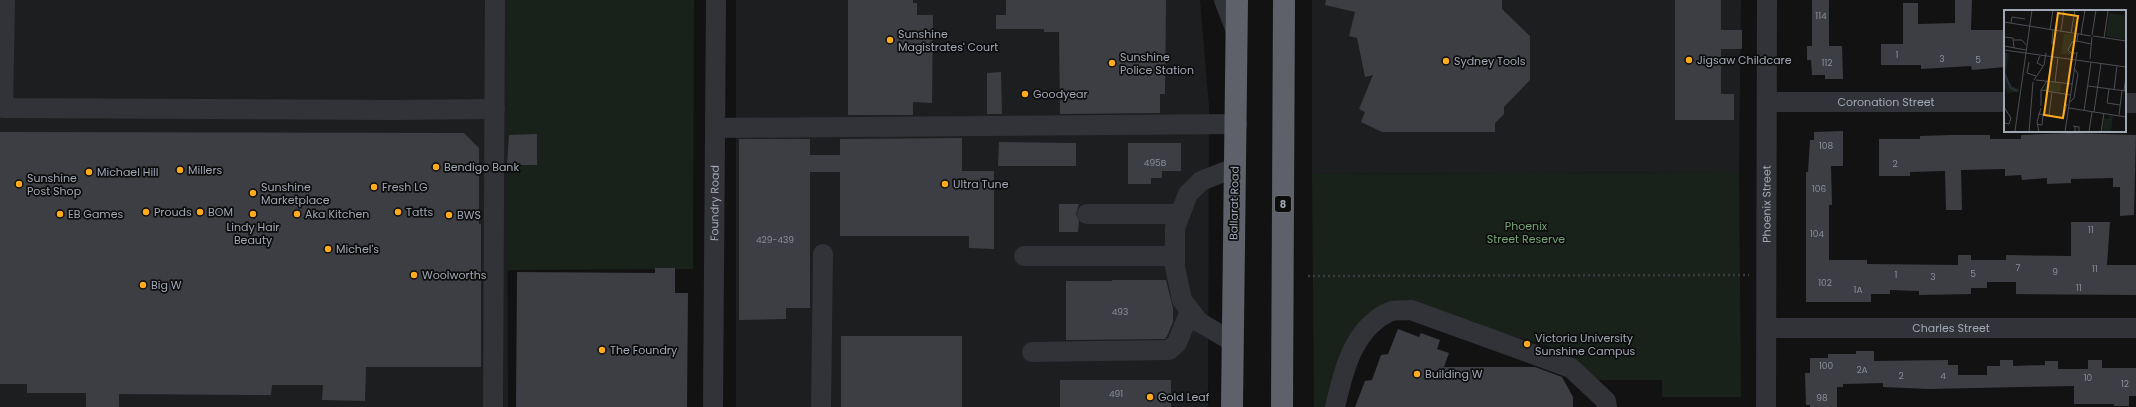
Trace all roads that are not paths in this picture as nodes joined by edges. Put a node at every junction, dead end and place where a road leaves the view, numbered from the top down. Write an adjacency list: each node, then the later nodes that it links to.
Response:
1 (5, 0): 11 (street)
2 (495, 0): 11 (street)
3 (716, 0): 13 (street, Foundry Road)
4 (1224, 0): 8 (street)
5 (1237, 0): 8 (highway, Ballarat Road)
6 (1284, 0): 29 (highway, 8)
7 (1767, 0): 9 (street, Phoenix Street)
8 (1237, 35): 12 (highway, Ballarat Road)
9 (1767, 102): 10 (street, Coronation Street); 21 (street, Phoenix Street)
10 (2004, 102)
11 (495, 109): 25 (street)
12 (1237, 124): 13 (street); 14 (highway, Ballarat Road)
13 (715, 128): 26 (street, Foundry Road)
14 (1234, 168): 16 (street); 23 (highway, Ballarat Road)
15 (1087, 214): 16 (street)
16 (1180, 214): 19 (street)
17 (823, 254): 27 (street)
18 (1024, 256): 19 (street)
19 (1175, 256): 20 (street)
20 (1190, 311): 23 (street); 24 (street)
21 (1767, 328): 22 (street, Charles Street); 32 (street, Phoenix Street)
22 (2136, 328)
23 (1233, 342): 28 (highway, Ballarat Road)
24 (1032, 352)
25 (493, 407)
26 (713, 407)
27 (821, 407)
28 (1232, 407)
29 (1282, 407)
30 (1335, 407): 31 (street)
31 (1607, 407)
32 (1766, 407)

